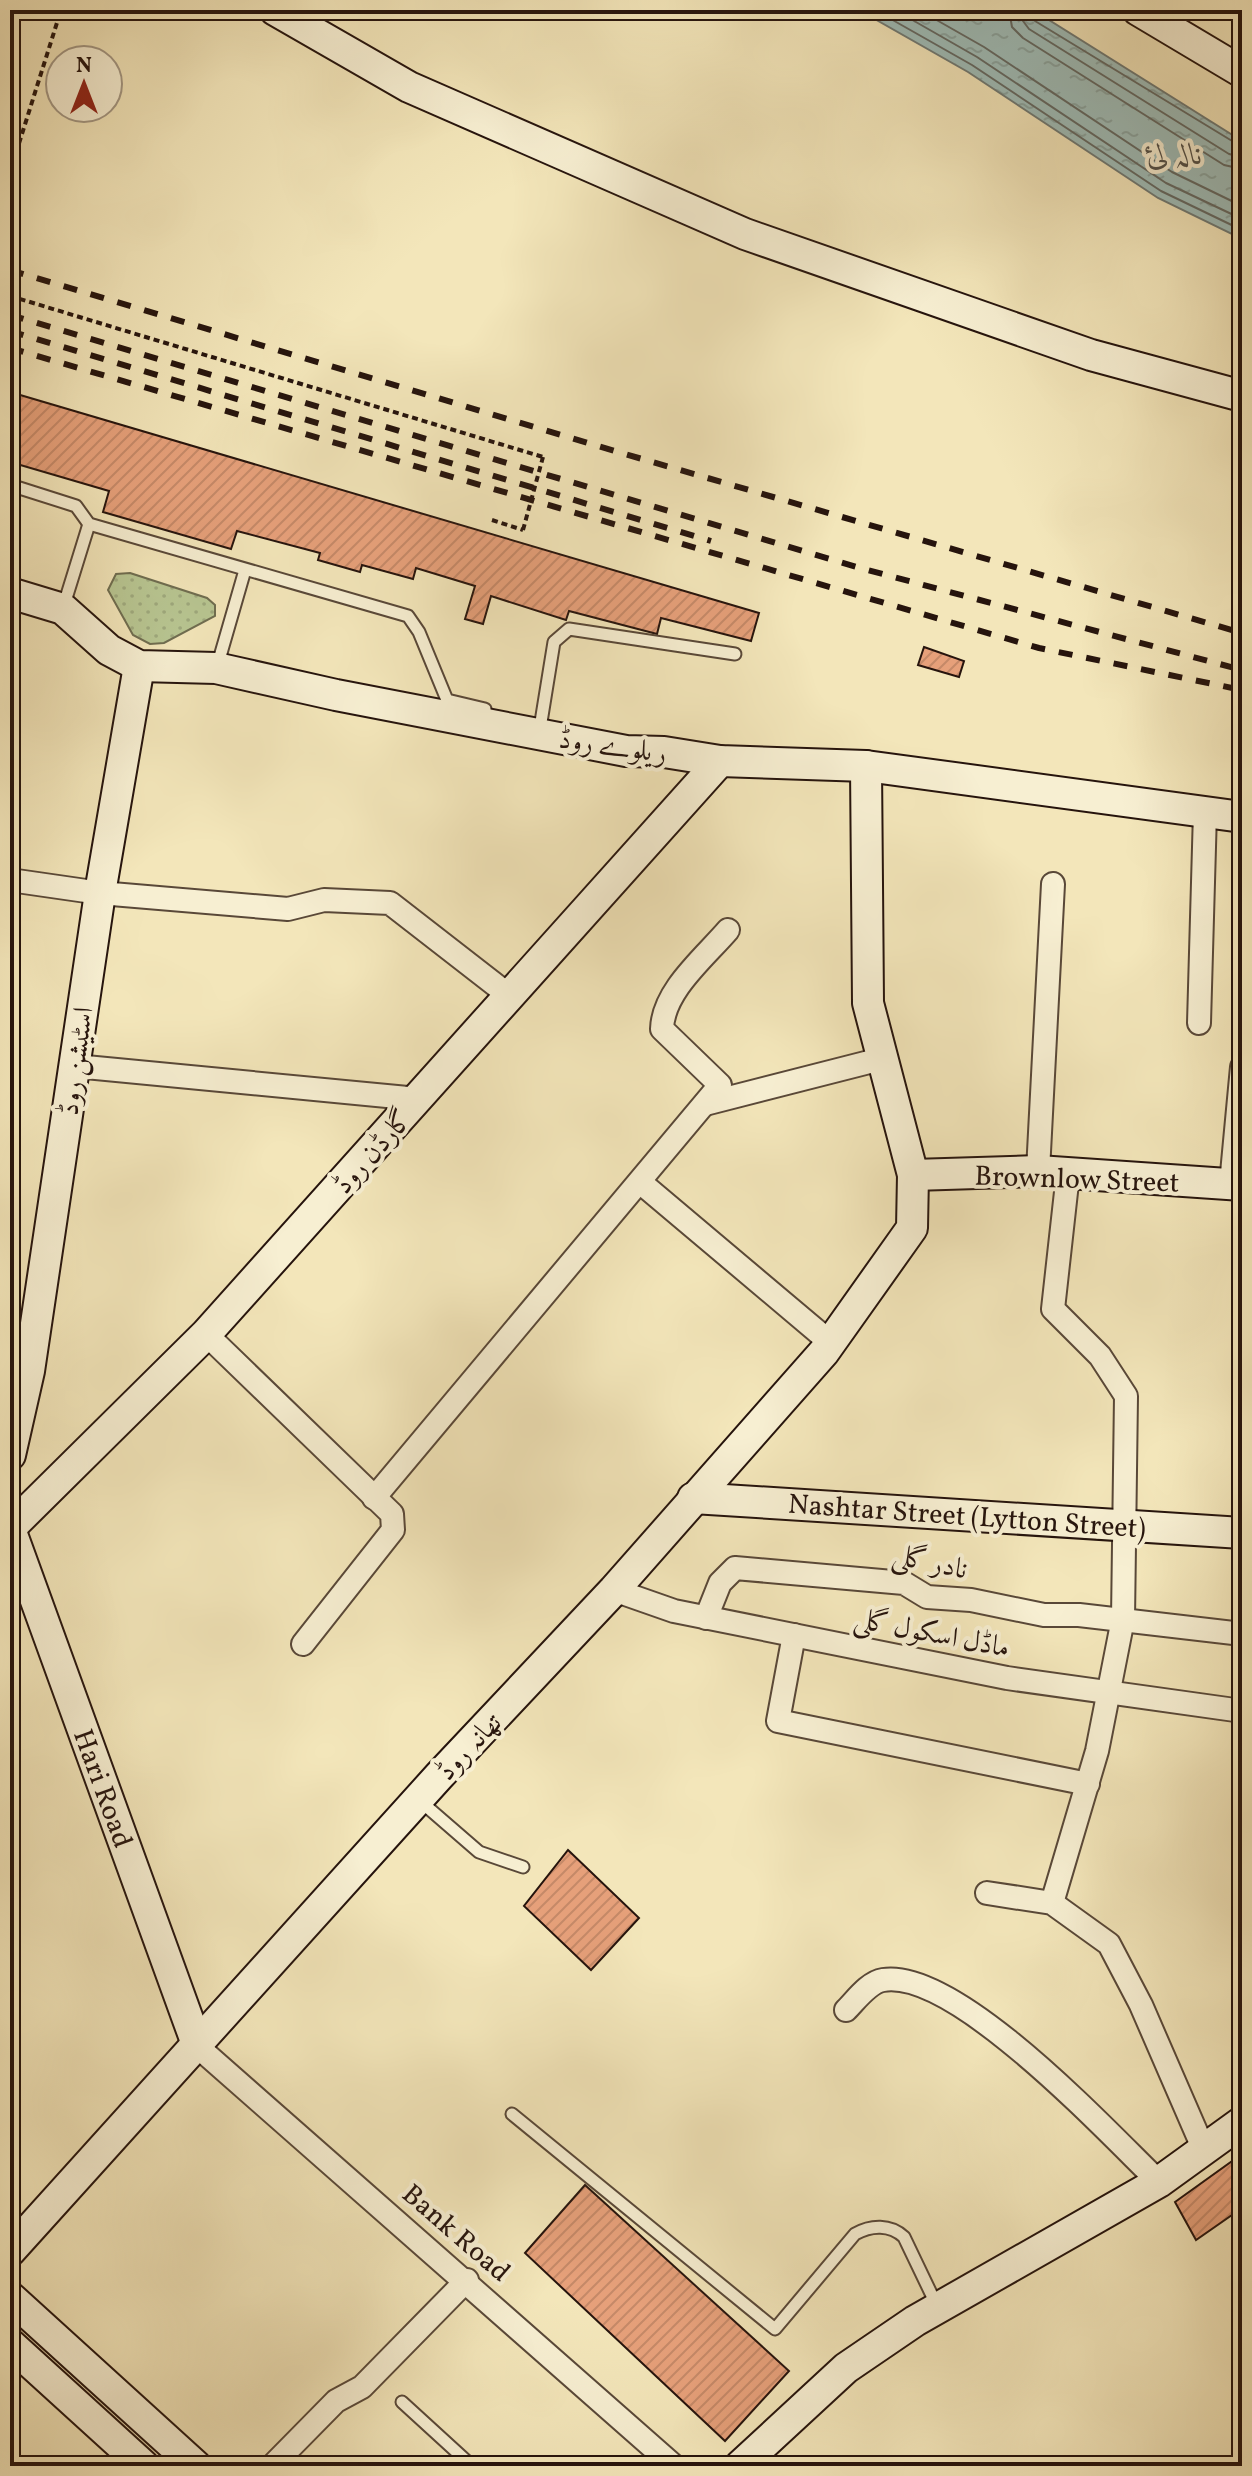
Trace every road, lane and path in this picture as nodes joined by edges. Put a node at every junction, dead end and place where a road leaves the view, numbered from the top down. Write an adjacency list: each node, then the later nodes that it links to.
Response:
1 (61, 10): 5 (path)
2 (275, 10): 7 (street)
3 (1138, 10): 4 (street)
4 (1242, 72)
5 (10, 172)
6 (10, 296): 9 (path, bridge)
7 (1242, 396)
8 (10, 485): 10 (lane)
9 (492, 520)
10 (89, 524): 11 (lane); 13 (lane)
11 (245, 570): 16 (lane); 17 (lane)
12 (10, 593): 13 (street, ریلوے روڈ)
13 (63, 609): 15 (street, ریلوے روڈ)
14 (735, 654): 17 (lane)
15 (139, 666): 16 (street, ریلوے روڈ); 25 (street, اسٹیشن روڈ)
16 (216, 668): 18 (street, ریلوے روڈ)
17 (541, 722): 18 (lane)
18 (664, 752): 19 (street, ریلوے روڈ)
19 (720, 761): 20 (street, ریلوے روڈ); 27 (street, گارڈن روڈ)
20 (866, 766): 21 (street, ریلوے روڈ); 29 (street)
21 (1205, 812): 22 (street, ریلوے روڈ); 28 (street)
22 (1242, 817)
23 (10, 880): 25 (street)
24 (1053, 884): 34 (street)
25 (100, 893): 27 (street); 30 (street, اسٹیشن روڈ)
26 (728, 930): 33 (street)
27 (511, 997): 32 (street, گارڈن روڈ)
28 (1199, 1023)
29 (881, 1059): 33 (street); 36 (street)
30 (75, 1066): 32 (street); 41 (street, اسٹیشن روڈ)
31 (1242, 1067): 38 (street)
32 (418, 1099): 39 (street, گارڈن روڈ)
33 (705, 1104): 37 (street)
34 (1038, 1171): 35 (street, Brownlow Street); 36 (street, Brownlow Street)
35 (1068, 1174): 38 (street, Brownlow Street); 44 (street)
36 (913, 1175): 40 (street, تھانہ روڈ)
37 (640, 1182): 40 (street); 42 (street)
38 (1236, 1184)
39 (206, 1334): 42 (street); 45 (street, گارڈن روڈ)
40 (831, 1343): 43 (street, تھانہ روڈ)
41 (10, 1455)
42 (374, 1498): 52 (street)
43 (693, 1498): 44 (street, Nashtar Street (Lytton Street)); 47 (street, تھانہ روڈ)
44 (1126, 1525): 46 (street, Nashtar Street (Lytton Street)); 49 (street)
45 (10, 1529): 61 (street, Hari Road)
46 (1242, 1533)
47 (614, 1590): 48 (street, ماڈل اسکول گلی); 56 (street, تھانہ روڈ)
48 (706, 1618): 49 (street, نادر گلی); 51 (street, ماڈل اسکول گلی)
49 (1123, 1619): 50 (street); 53 (street)
50 (1242, 1634)
51 (794, 1635): 53 (street, ماڈل اسکول گلی); 55 (street)
52 (303, 1644)
53 (1110, 1693): 54 (street, ماڈل اسکول گلی); 55 (street)
54 (1242, 1711)
55 (1088, 1784): 59 (street)
56 (418, 1800): 57 (lane); 61 (street, تھانہ روڈ)
57 (523, 1867)
58 (987, 1893): 59 (street)
59 (1052, 1903): 64 (street)
60 (846, 2010): 65 (street)
61 (198, 2047): 66 (street, تھانہ روڈ); 67 (street, Bank Road)
62 (512, 2114): 69 (lane)
63 (1242, 2122): 64 (street)
64 (1204, 2150): 65 (street)
65 (1159, 2182): 69 (street)
66 (10, 2251)
67 (467, 2280): 74 (street); 76 (street, Bank Road)
68 (10, 2297): 73 (street)
69 (938, 2309): 77 (street)
70 (10, 2344): 72 (street)
71 (402, 2402): 75 (lane)
72 (144, 2466)
73 (196, 2466)
74 (272, 2466)
75 (472, 2466)
76 (674, 2466)
77 (740, 2466)

